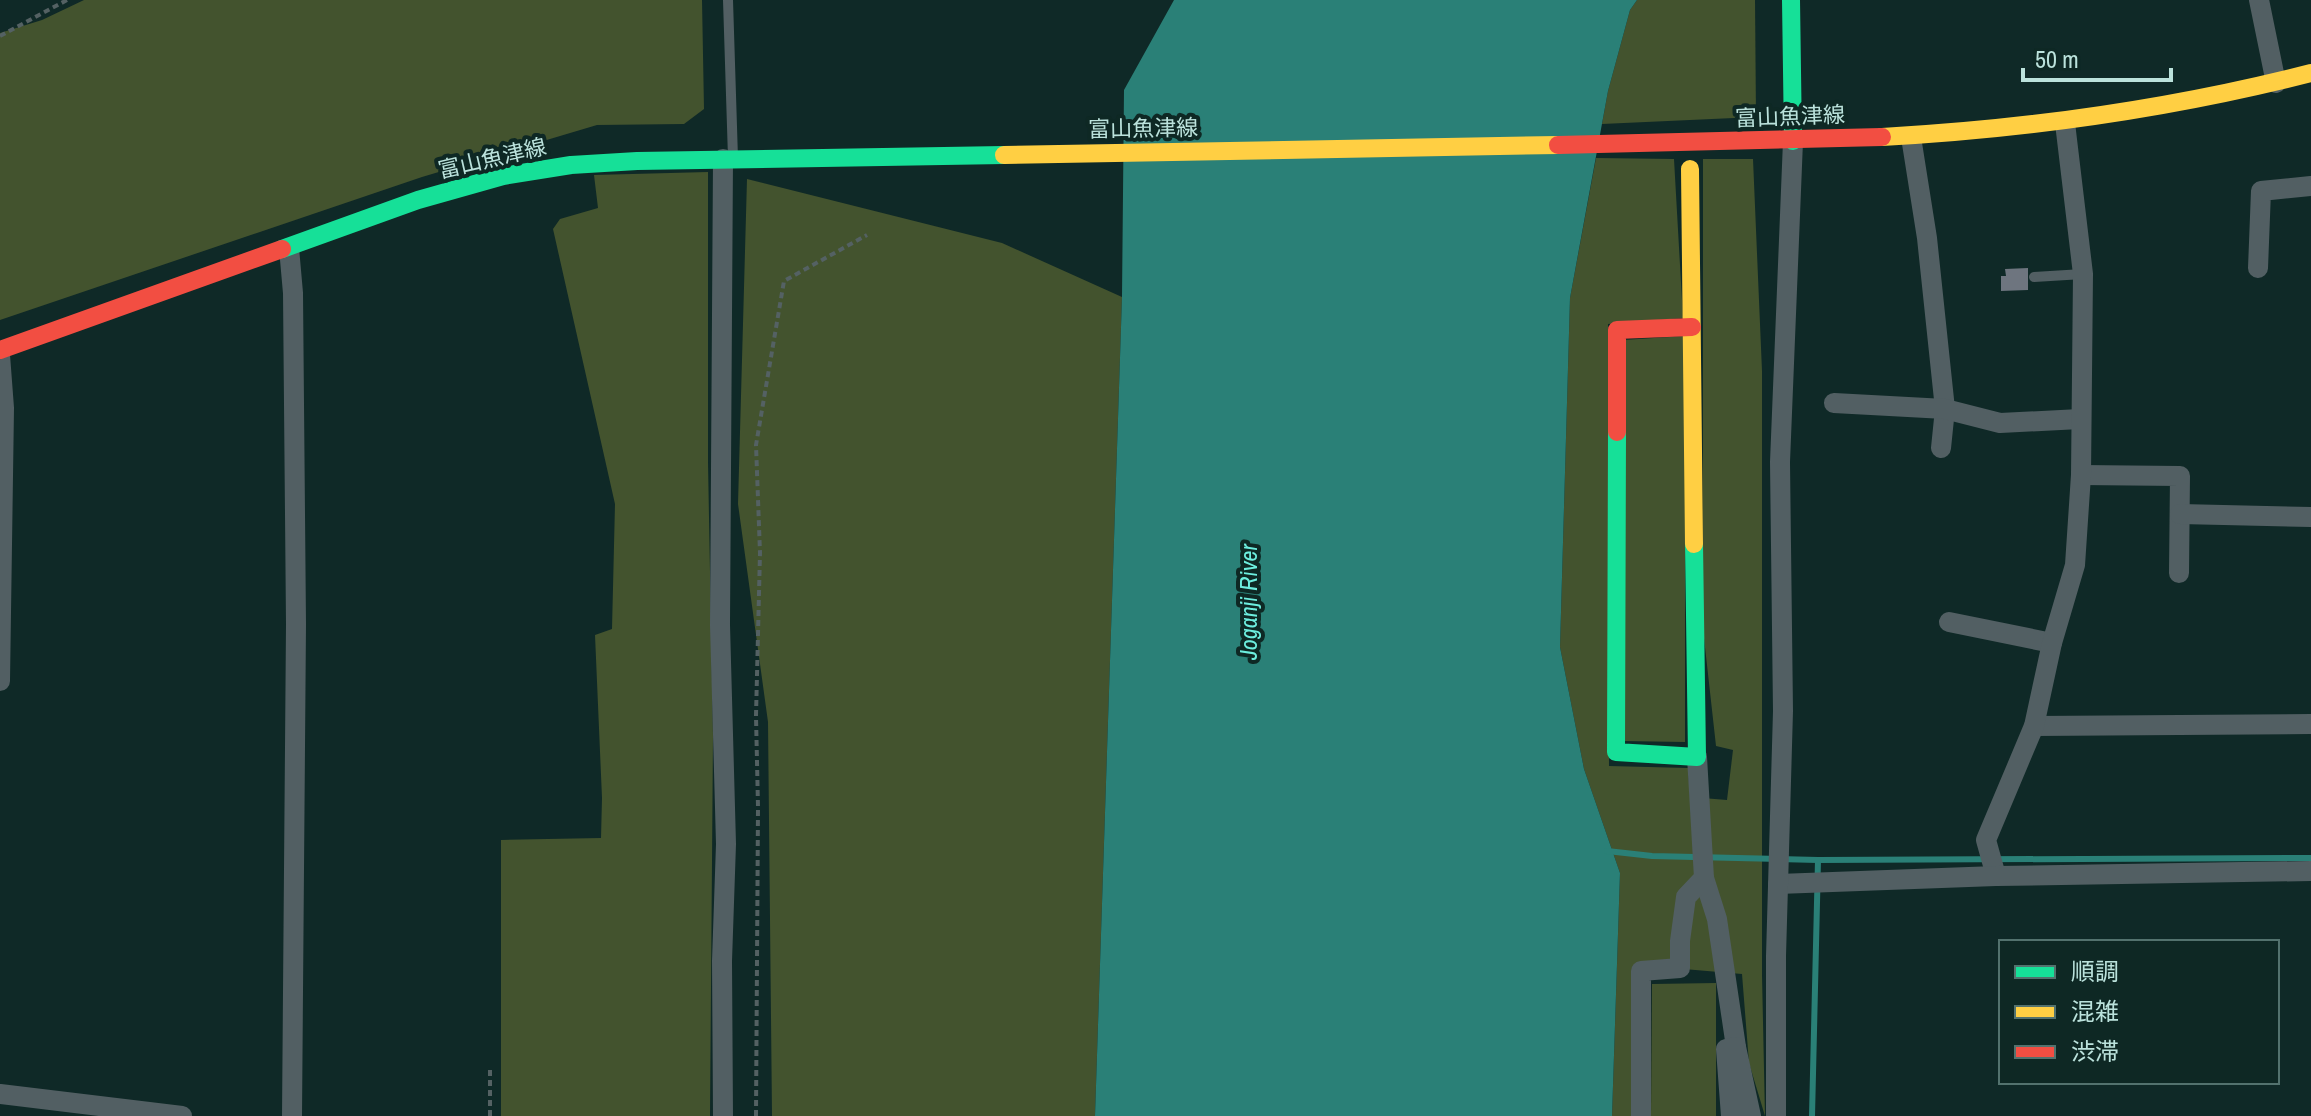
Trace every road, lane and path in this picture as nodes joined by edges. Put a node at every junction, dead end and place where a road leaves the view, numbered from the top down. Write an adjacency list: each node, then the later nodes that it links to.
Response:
1 (67, 0): 5 (path)
2 (728, 0): 11 (lane)
3 (1791, 0): 10 (main road)
4 (2259, 0): 7 (street)
5 (0, 36)
6 (2311, 73): 7 (main road, 富山魚津線)
7 (2276, 83): 8 (main road, 富山魚津線)
8 (2065, 123): 9 (main road, 富山魚津線); 17 (street)
9 (1911, 137): 10 (main road, 富山魚津線); 22 (street)
10 (1793, 141): 11 (main road, 富山魚津線); 38 (street)
11 (733, 159): 15 (main road, 富山魚津線); 45 (street)
12 (1690, 169): 19 (main road)
13 (2311, 186): 16 (street)
14 (867, 235): 46 (path)
15 (289, 248): 20 (main road, 富山魚津線); 43 (street)
16 (2258, 268)
17 (2083, 274): 18 (lane); 23 (street)
18 (2034, 277)
19 (1692, 327): 34 (main road); 34 (main road)
20 (0, 353): 31 (street)
21 (1834, 403): 22 (street)
22 (1945, 409): 23 (street); 24 (street)
23 (2080, 419): 25 (street)
24 (1941, 448)
25 (2081, 475): 26 (street); 30 (street)
26 (2180, 514): 27 (street); 28 (street)
27 (2311, 517)
28 (2179, 573)
29 (1949, 622): 30 (street)
30 (2052, 643): 33 (street)
31 (0, 681)
32 (2311, 724): 33 (street)
33 (2034, 726): 36 (street)
34 (1697, 757): 37 (street)
35 (2311, 871): 36 (street)
36 (1996, 876): 38 (street)
37 (1704, 878): 39 (street); 47 (street)
38 (1778, 884): 50 (street)
39 (1736, 1047): 48 (street); 49 (street)
40 (490, 1067): 44 (path)
41 (0, 1094): 42 (street)
42 (182, 1116)
43 (292, 1116)
44 (490, 1116)
45 (723, 1116)
46 (756, 1116)
47 (1641, 1116)
48 (1731, 1116)
49 (1751, 1116)
50 (1776, 1116)

